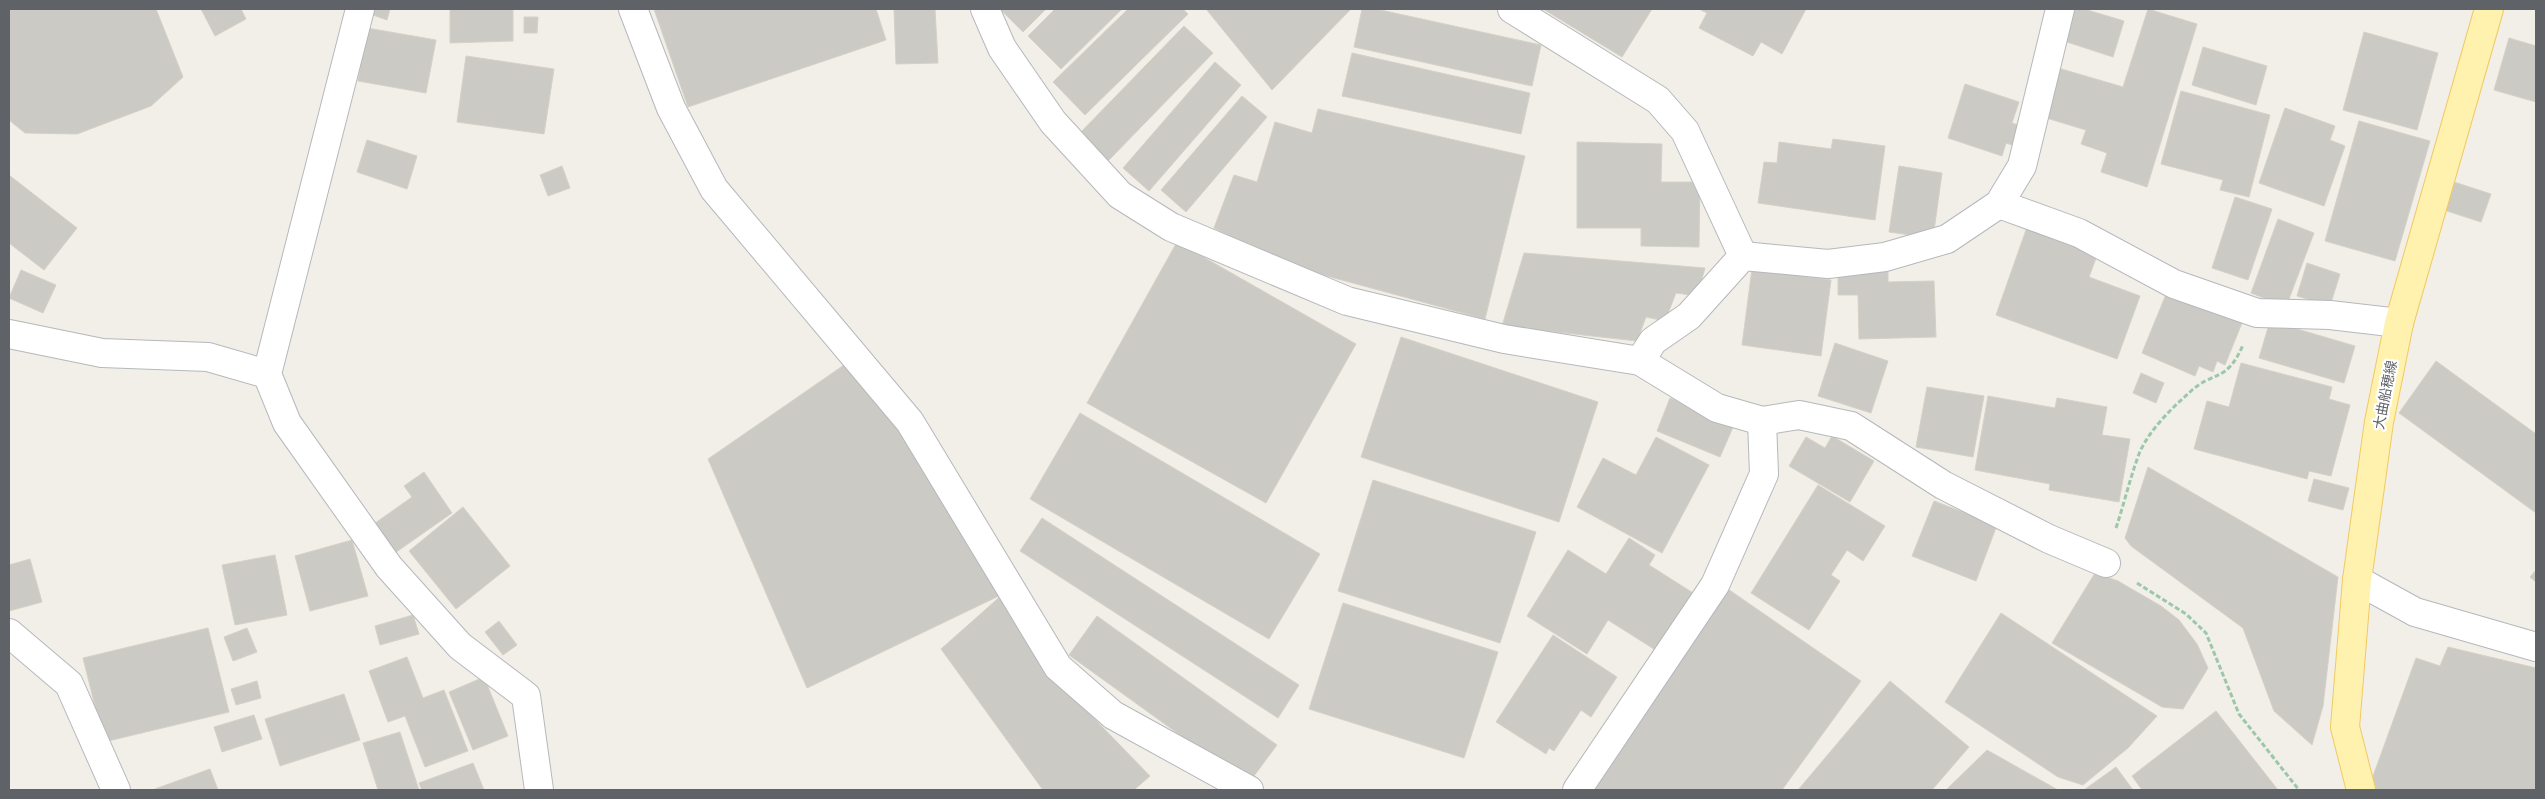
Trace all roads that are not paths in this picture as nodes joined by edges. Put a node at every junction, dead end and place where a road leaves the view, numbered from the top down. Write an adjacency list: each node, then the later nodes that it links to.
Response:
1 (360, 9): 12 (street)
2 (633, 9): 20 (street)
3 (985, 9): 11 (street)
4 (1512, 9): 8 (street)
5 (2060, 9): 7 (street)
6 (2489, 9): 9 (main road, 大曲船穂線)
7 (1999, 204): 8 (street); 9 (street)
8 (1743, 256): 11 (street)
9 (2399, 323): 15 (main road, 大曲船穂線)
10 (9, 334): 12 (street)
11 (1640, 361): 13 (street)
12 (267, 374): 19 (street)
13 (1762, 421): 14 (street); 21 (street)
14 (2106, 563)
15 (2357, 580): 17 (street); 22 (main road, 大曲船穂線)
16 (9, 633): 18 (street)
17 (2536, 647)
18 (116, 790)
19 (539, 790)
20 (1249, 790)
21 (1577, 790)
22 (2361, 790)

